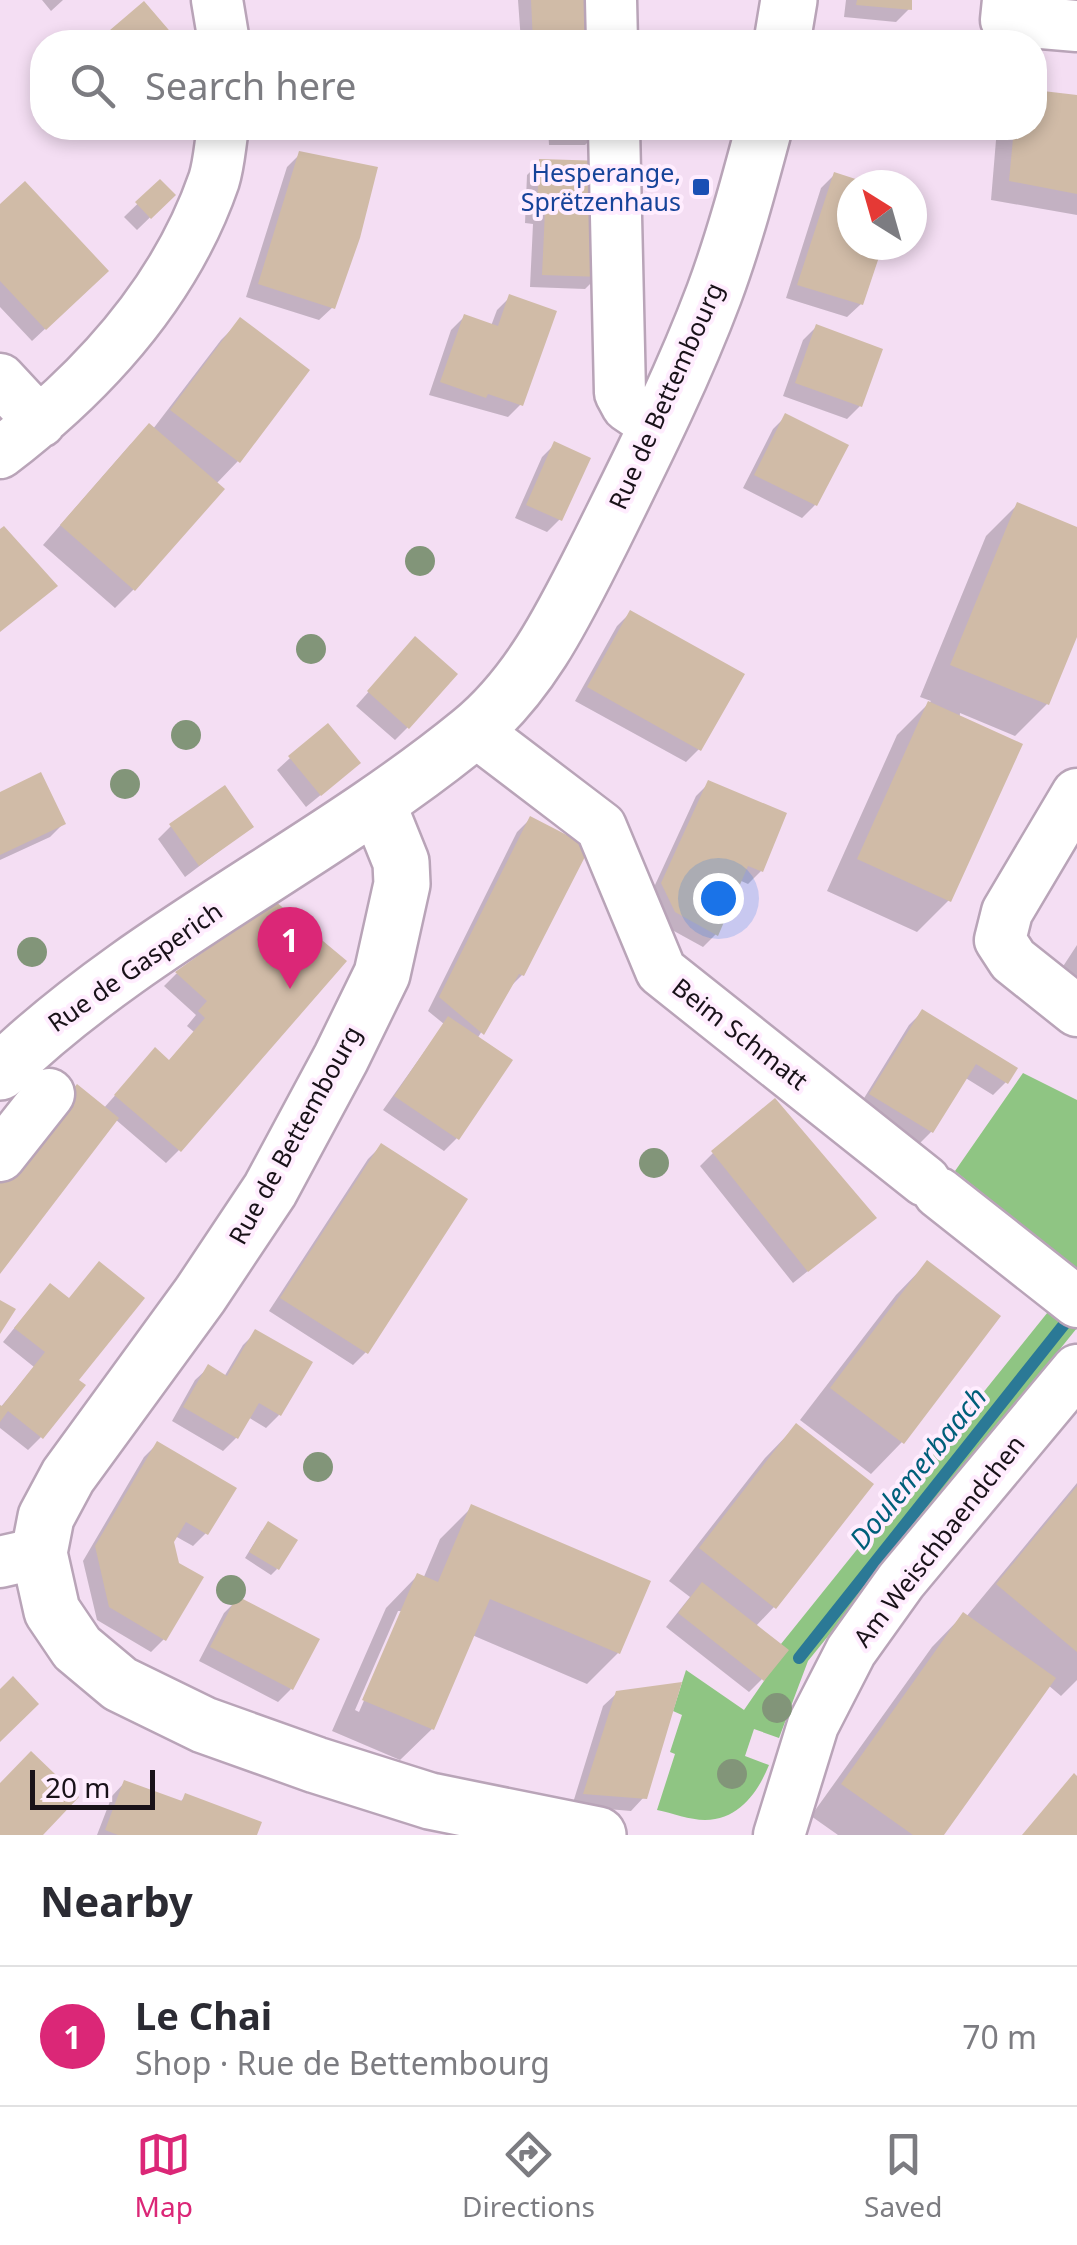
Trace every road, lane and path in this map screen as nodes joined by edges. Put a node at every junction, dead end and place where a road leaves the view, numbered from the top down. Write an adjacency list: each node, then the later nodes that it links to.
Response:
1 (218, 0): 6 (street)
2 (611, 0): 7 (street)
3 (789, 0): 8 (main road)
4 (1007, 10): 5 (street)
5 (1077, 26)
6 (222, 30)
7 (612, 30)
8 (784, 30)
9 (221, 140): 13 (street)
10 (614, 140): 14 (street)
11 (761, 140): 14 (main road, Rue de Bettembourg)
12 (0, 379): 13 (street)
13 (40, 422): 15 (street)
14 (658, 427): 16 (main road, Rue de Bettembourg)
15 (0, 453)
16 (475, 731): 18 (main road, Rue de Bettembourg); 23 (street, Beim Schmatt)
17 (1077, 794): 19 (street)
18 (378, 805): 20 (main road, Rue de Gasperich); 25 (main road, Rue de Bettembourg)
19 (1077, 1011)
20 (0, 1072)
21 (49, 1094): 22 (street)
22 (0, 1156)
23 (1070, 1297)
24 (1077, 1370): 27 (street, Am Weischbaendchen)
25 (20, 1557): 26 (main road, Rue de Bettembourg)
26 (598, 1835)
27 (778, 1835)

